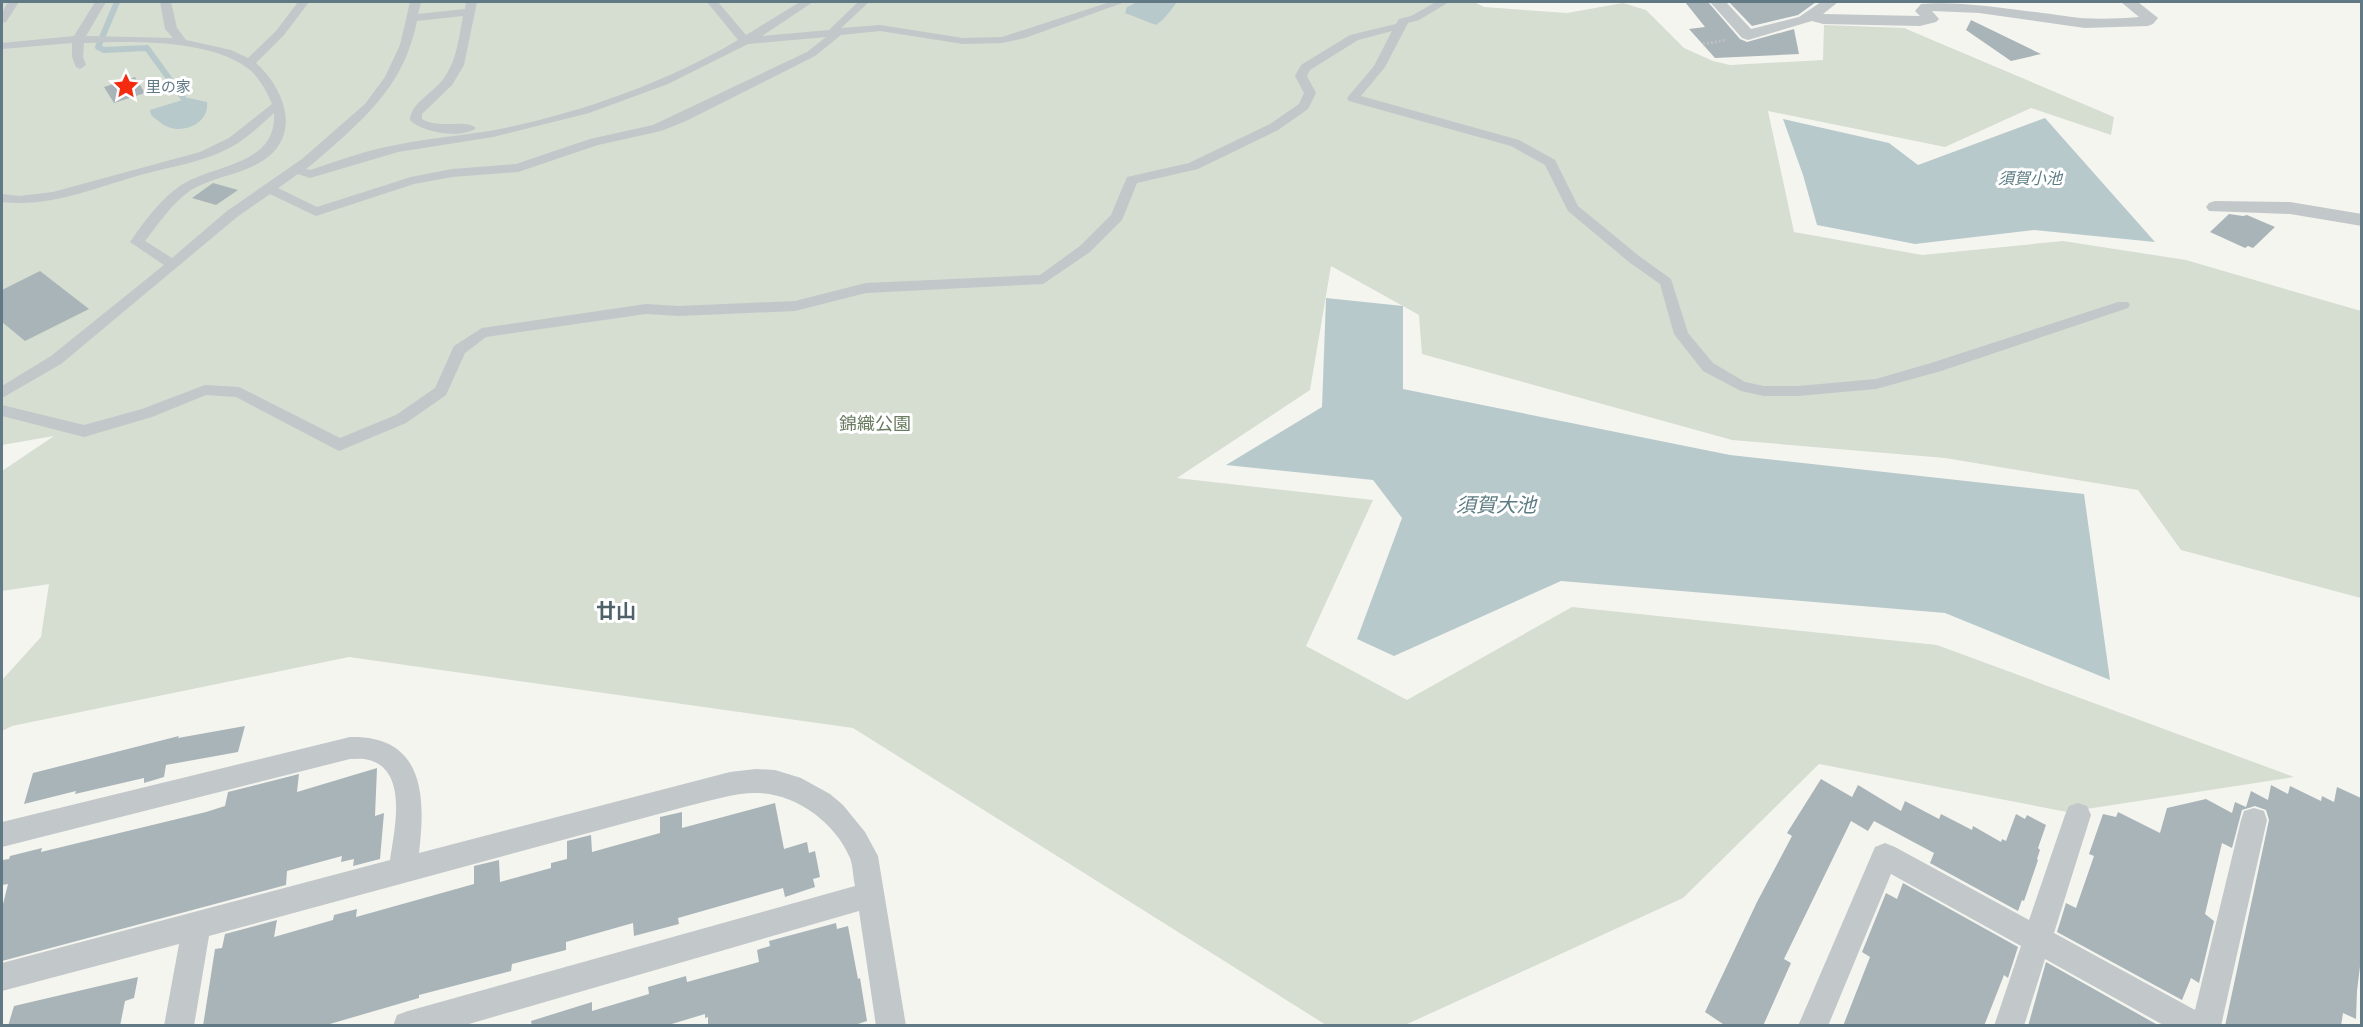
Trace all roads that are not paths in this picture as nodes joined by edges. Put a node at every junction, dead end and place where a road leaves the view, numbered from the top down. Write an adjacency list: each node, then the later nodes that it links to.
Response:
1 (13, 2): 18 (street)
2 (100, 2): 21 (street)
3 (166, 2): 23 (street)
4 (303, 2): 25 (street)
5 (415, 2): 17 (street)
6 (712, 2): 22 (street)
7 (807, 2): 22 (street)
8 (864, 2): 20 (street)
9 (1119, 2): 20 (street)
10 (1443, 2): 19 (street)
11 (1718, 2): 16 (street)
12 (1830, 2): 16 (street)
13 (2129, 2): 14 (street)
14 (1933, 4): 16 (street)
15 (470, 7): 17 (street); 28 (street)
16 (1810, 15)
17 (412, 18): 29 (street)
18 (2, 20)
19 (1401, 26): 35 (street); 37 (street)
20 (835, 32): 22 (street); 30 (street)
21 (79, 40): 23 (street); 24 (street); 26 (street)
22 (745, 41): 28 (street)
23 (182, 42): 25 (street)
24 (2, 46)
25 (249, 63): 27 (street)
26 (80, 65)
27 (279, 106): 31 (street); 34 (street)
28 (493, 134): 29 (street)
29 (296, 170): 30 (street)
30 (270, 189): 34 (street)
31 (2, 198)
32 (2215, 207): 33 (street)
33 (2361, 220)
34 (172, 264): 36 (street)
35 (2123, 305)
36 (2, 393)
37 (2, 411)
38 (2078, 814): 44 (street)
39 (2254, 820): 52 (street)
40 (2, 834): 41 (street)
41 (403, 871): 42 (street); 43 (street)
42 (869, 895): 47 (street); 48 (street)
43 (196, 926): 45 (street); 46 (street)
44 (2037, 938): 49 (street); 50 (street); 51 (street)
45 (2, 977)
46 (179, 1026)
47 (408, 1026)
48 (891, 1026)
49 (1813, 1026)
50 (2009, 1026)
51 (2195, 1026)
52 (2206, 1026)

